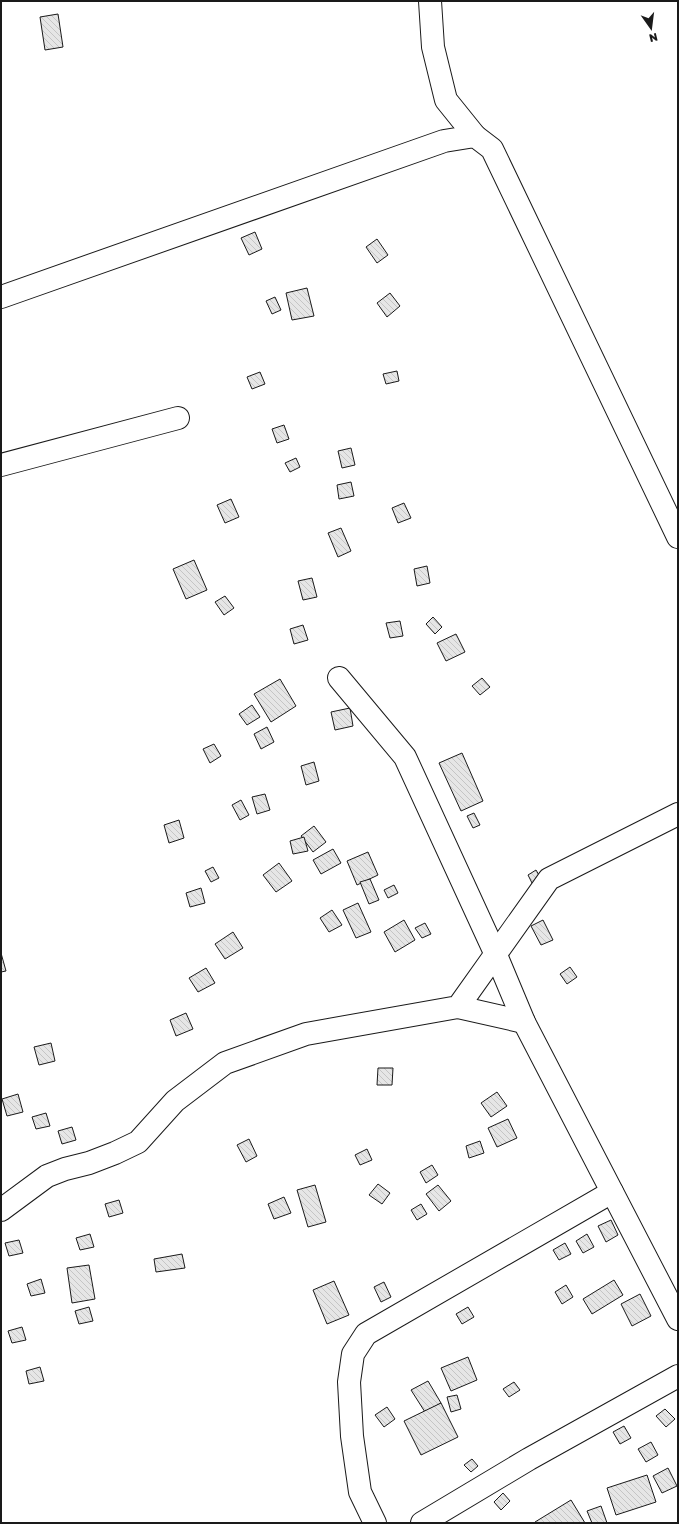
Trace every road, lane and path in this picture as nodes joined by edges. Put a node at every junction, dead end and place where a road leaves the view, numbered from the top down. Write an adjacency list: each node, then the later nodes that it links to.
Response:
1 (430, 1): 2 (street)
2 (475, 136): 3 (street); 6 (street)
3 (1, 298)
4 (178, 418): 5 (street)
5 (1, 465)
6 (678, 537)
7 (338, 678): 9 (street)
8 (678, 814): 9 (street)
9 (496, 955): 10 (street); 11 (street)
10 (458, 1007): 11 (street); 13 (street)
11 (524, 1022): 12 (street)
12 (612, 1192): 14 (street); 16 (street)
13 (1, 1210)
14 (678, 1319)
15 (678, 1376): 17 (street)
16 (375, 1523)
17 (422, 1523)

